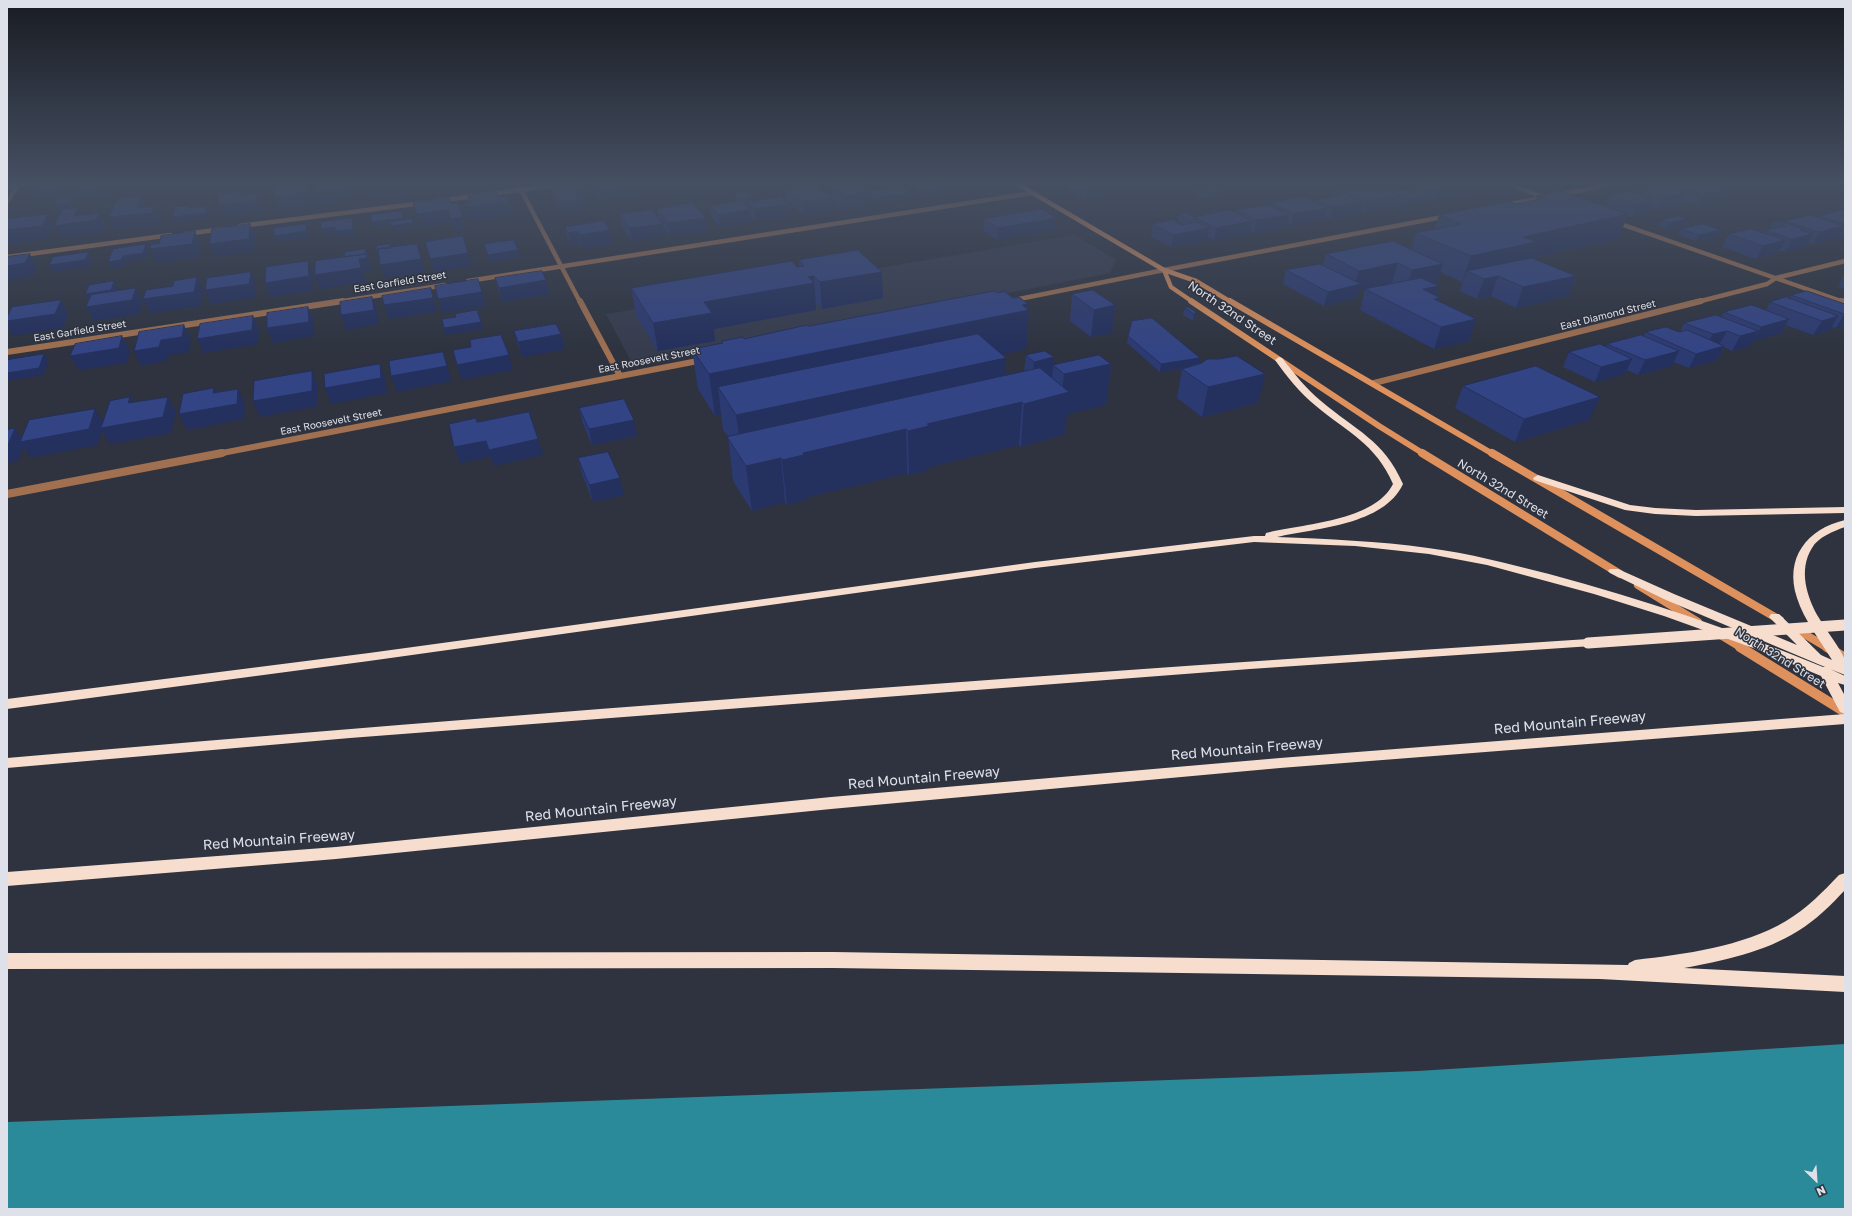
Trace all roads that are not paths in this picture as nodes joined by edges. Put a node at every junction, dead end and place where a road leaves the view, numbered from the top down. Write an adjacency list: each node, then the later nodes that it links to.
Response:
1 (145, 239): 7 (street)
2 (546, 239): 9 (street)
3 (741, 239): 9 (street)
4 (1110, 239): 10 (main road, North 32nd Street)
5 (1330, 239): 10 (street)
6 (1664, 239): 11 (street)
7 (7, 257)
8 (1845, 261): 11 (street, East Diamond Street)
9 (561, 267): 12 (street); 19 (street)
10 (1164, 270): 14 (street); 18 (main road, North 32nd Street); 20 (main road, North 32nd Street)
11 (1776, 278): 15 (street); 20 (street, East Diamond Street)
12 (466, 281)
13 (450, 284): 16 (street, East Garfield Street)
14 (1003, 302)
15 (1845, 302)
16 (7, 352)
17 (710, 359): 19 (street, East Roosevelt Street)
18 (1279, 360): 25 (highway); 26 (main road, North 32nd Street)
19 (620, 376): 22 (street, East Roosevelt Street)
20 (1374, 383): 21 (main road, North 32nd Street)
21 (1538, 478): 23 (highway); 27 (main road, North 32nd Street)
22 (7, 494)
23 (1845, 510)
24 (1845, 523): 30 (highway)
25 (1254, 539): 29 (highway); 33 (highway)
26 (1614, 571): 29 (main road, North 32nd Street); 31 (highway)
27 (1775, 617): 30 (main road, North 32nd Street); 31 (highway)
28 (1845, 625): 37 (highway, bridge)
29 (1708, 627): 31 (highway); 35 (main road, North 32nd Street)
30 (1831, 650): 32 (highway)
31 (1823, 666): 32 (highway); 34 (highway)
32 (1845, 670)
33 (7, 704)
34 (1845, 708)
35 (1845, 712)
36 (1845, 719): 38 (highway, Red Mountain Freeway)
37 (7, 763)
38 (7, 879)
39 (1845, 880): 41 (highway)
40 (7, 962): 41 (highway)
41 (1600, 971): 42 (highway)
42 (1845, 984)

